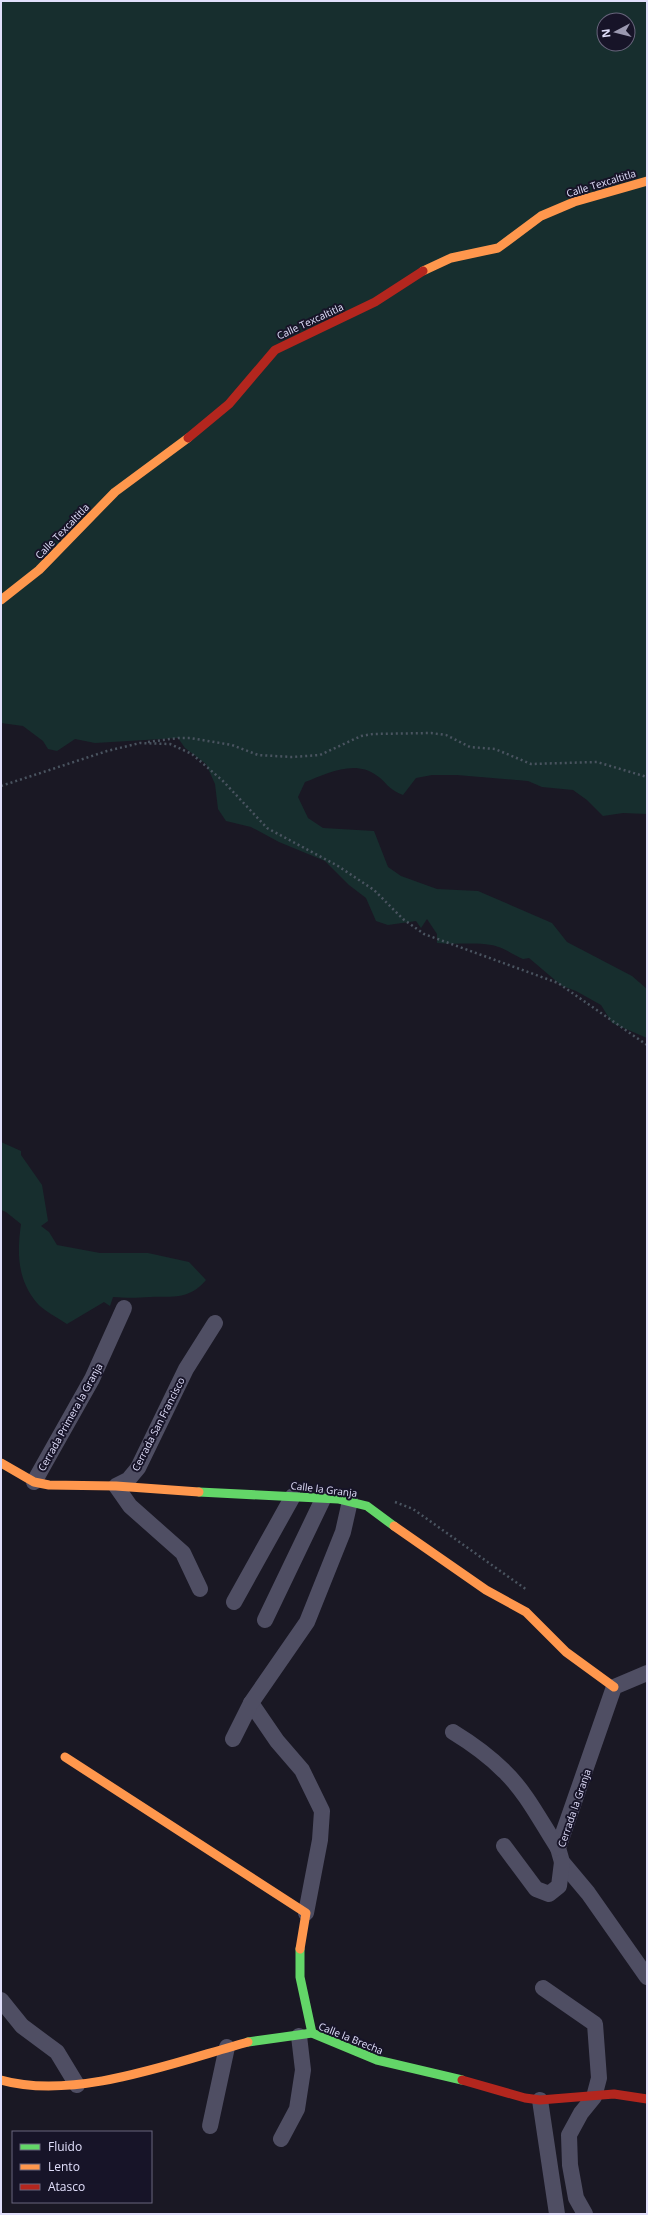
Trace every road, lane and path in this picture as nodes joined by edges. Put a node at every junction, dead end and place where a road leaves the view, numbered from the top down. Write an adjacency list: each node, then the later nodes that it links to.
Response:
1 (647, 181): 2 (street, Calle Texcaltitla)
2 (1, 600)
3 (140, 743): 4 (path); 5 (path); 6 (path)
4 (647, 777)
5 (1, 786)
6 (647, 1044)
7 (124, 1308): 10 (street, Cerrada Primera la Granja)
8 (215, 1322): 11 (street, Cerrada San Francisco)
9 (1, 1463): 10 (street, Calle la Granja)
10 (34, 1482): 11 (street, Calle la Granja)
11 (116, 1486): 12 (street, Calle la Granja); 15 (street)
12 (293, 1496): 13 (street, Calle la Granja); 16 (street)
13 (322, 1499): 14 (street, Calle la Granja); 17 (street)
14 (350, 1501): 19 (street, Calle la Granja); 20 (street)
15 (200, 1589)
16 (234, 1602)
17 (266, 1620)
18 (647, 1673): 19 (street)
19 (614, 1687): 25 (street, Cerrada la Granja)
20 (252, 1703): 22 (street); 26 (street)
21 (453, 1732): 25 (street)
22 (233, 1739)
23 (65, 1758): 26 (street)
24 (504, 1846): 25 (street)
25 (560, 1855): 27 (street, Cerrada la Granja)
26 (306, 1913): 30 (street)
27 (647, 1977)
28 (543, 1988): 34 (street)
29 (1, 2000): 33 (street)
30 (305, 2035): 31 (street, Calle la Brecha); 36 (street, Calle la Brecha); 38 (street)
31 (227, 2047): 33 (street, Calle la Brecha); 37 (street)
32 (1, 2080): 33 (street, Calle la Brecha)
33 (77, 2085)
34 (594, 2097): 35 (street, Calle la Brecha); 36 (street, Calle la Brecha); 40 (street)
35 (647, 2099)
36 (540, 2100): 39 (street)
37 (210, 2126)
38 (281, 2140)
39 (557, 2214)
40 (585, 2214)

